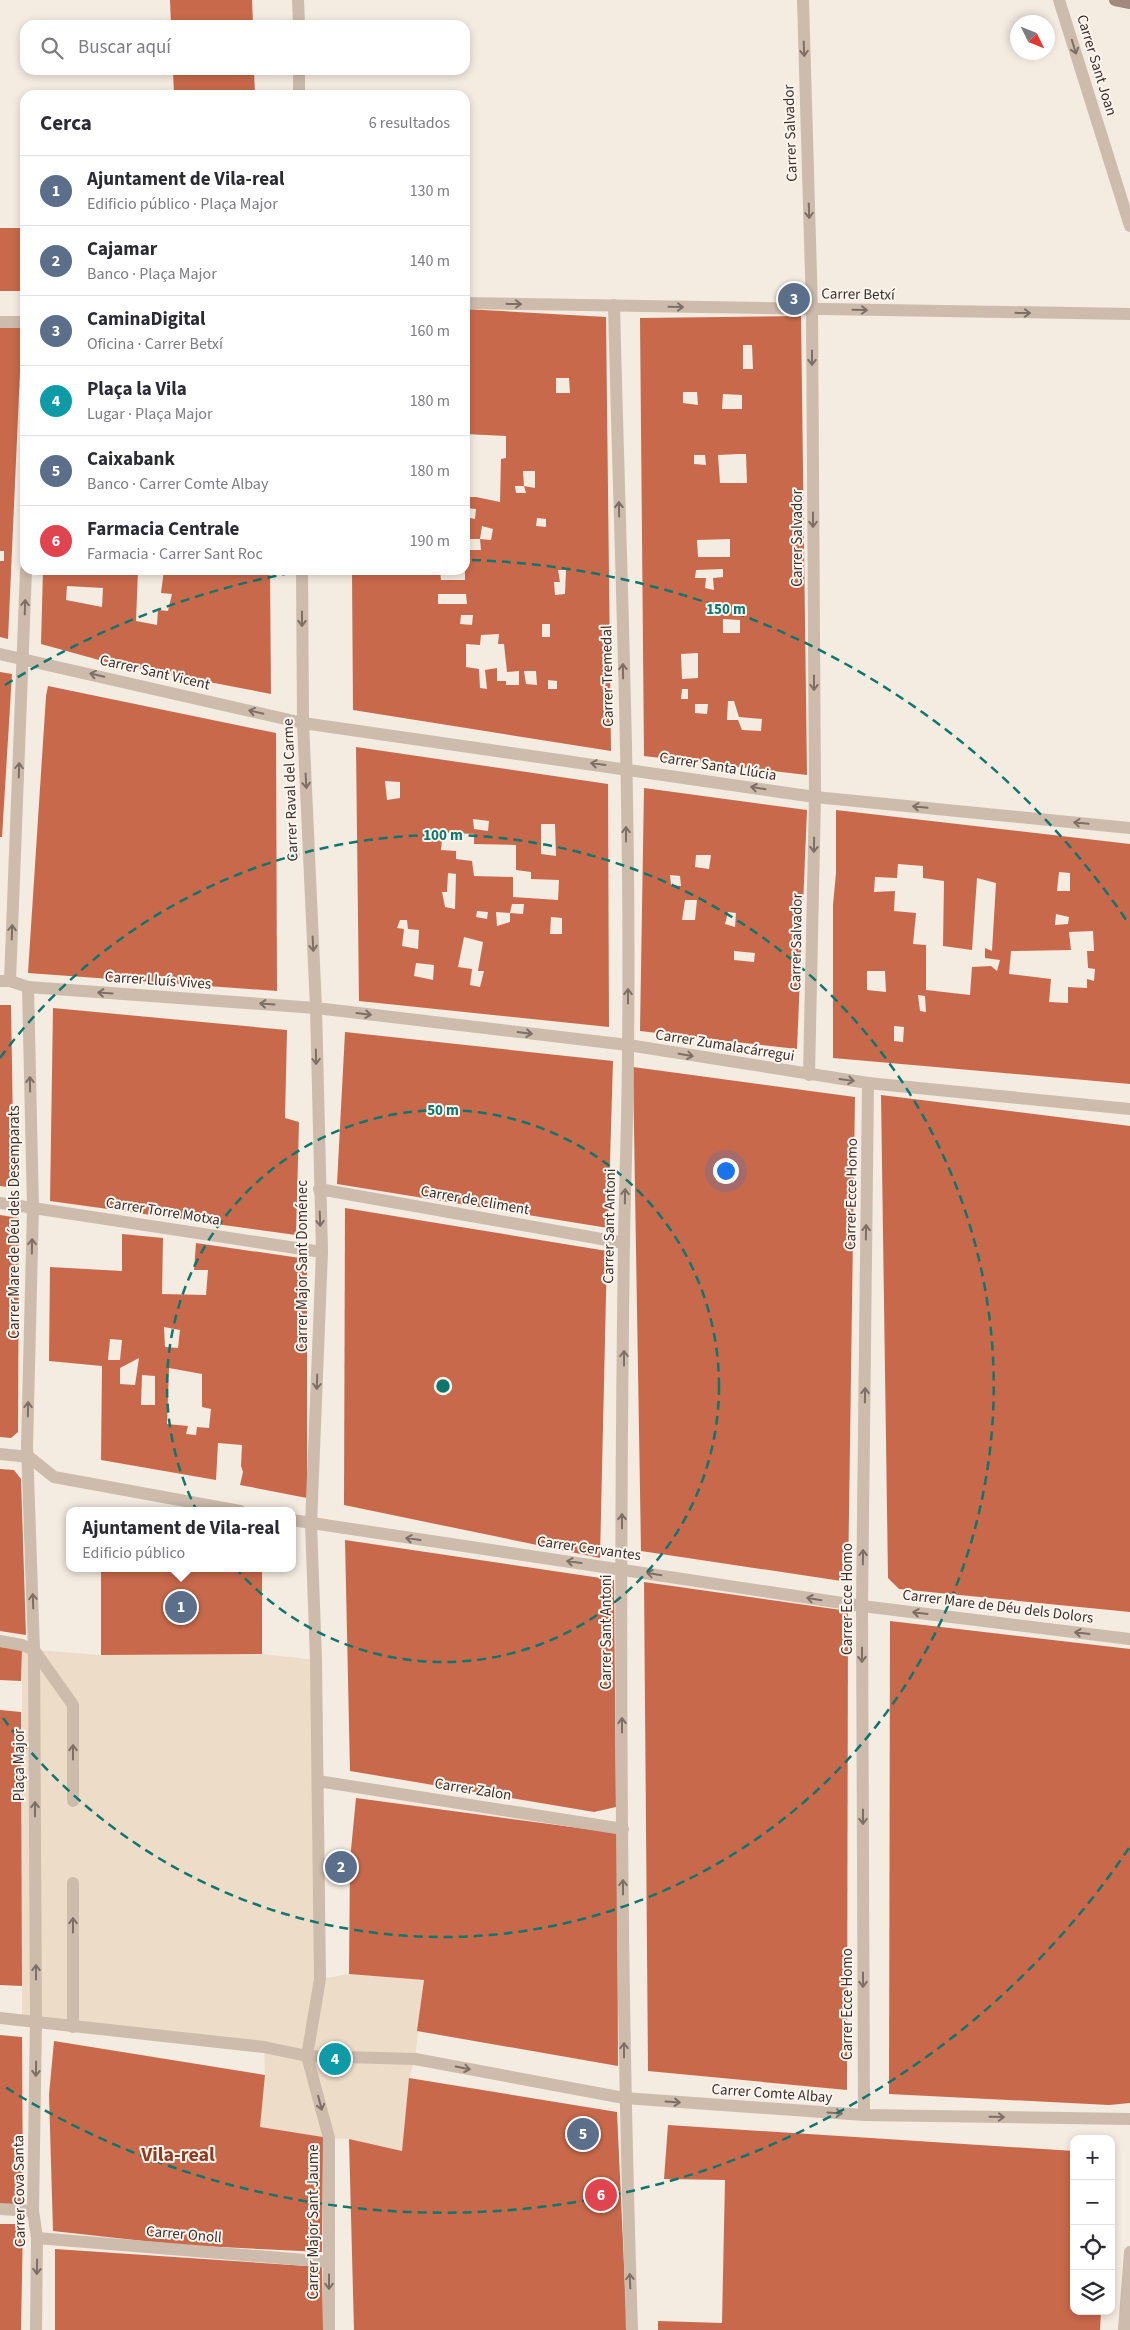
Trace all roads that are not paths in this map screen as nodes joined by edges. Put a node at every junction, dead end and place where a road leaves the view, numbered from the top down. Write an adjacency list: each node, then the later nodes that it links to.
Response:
1 (298, 0): 6 (street)
2 (803, 0): 12 (street, Carrer Salvador, one-way to 12)
3 (1059, 0): 9 (street, Carrer Sant Joan, one-way to 9)
4 (1115, 0): 5 (street)
5 (1130, 3)
6 (299, 20)
7 (299, 75): 8 (street)
8 (299, 90)
9 (1130, 226)
10 (470, 303): 11 (street, Carrer Betxí, one-way to 11)
11 (614, 305): 12 (street, Carrer Betxí, one-way to 12); 21 (street, Carrer Tremedal, one-way to 11)
12 (812, 309): 13 (street, Carrer Betxí, one-way to 13); 22 (street, Carrer Salvador, one-way to 22)
13 (1130, 314)
14 (0, 322): 15 (street)
15 (20, 322)
16 (26, 575): 19 (street, one-way to 16)
17 (302, 575): 20 (street, Carrer Raval del Carme, one-way to 20)
18 (0, 654): 19 (street, Carrer Sant Vicent)
19 (24, 658): 20 (street, Carrer Sant Vicent, one-way to 19); 24 (street, one-way to 19)
20 (303, 722): 21 (street, Carrer Santa Llúcia, one-way to 20); 26 (street, Carrer Raval del Carme, one-way to 26)
21 (626, 768): 22 (street, Carrer Santa Llúcia, one-way to 21); 27 (street, Carrer Tremedal, one-way to 21)
22 (815, 797): 23 (street, Carrer Santa Llúcia, one-way to 22); 28 (street, Carrer Salvador, one-way to 28)
23 (1130, 828)
24 (5, 981): 25 (street, Carrer Lluís Vives)
25 (28, 987): 26 (street, Carrer Lluís Vives, one-way to 25); 33 (street, Carrer Mare de Déu dels Desemparats, one-way to 25)
26 (316, 1008): 27 (street, Carrer Zumalacárregui, one-way to 27); 31 (street, Carrer Major Sant Doménec, one-way to 31)
27 (628, 1045): 28 (street, Carrer Zumalacárregui, one-way to 28); 34 (street, Carrer Sant Antoni, one-way to 27)
28 (809, 1075): 29 (street, Carrer Zumalacárregui, one-way to 29)
29 (868, 1083): 30 (street, Carrer Zumalacárregui); 42 (street, Carrer Ecce Homo, one-way to 29)
30 (1130, 1109)
31 (319, 1189): 34 (street, Carrer de Climent); 35 (street, Carrer Major Sant Doménec, one-way to 35)
32 (0, 1203): 33 (street, Carrer Torre Motxa)
33 (33, 1208): 35 (street, Carrer Torre Motxa); 37 (street, Carrer Mare de Déu dels Desemparats, one-way to 33)
34 (624, 1243): 41 (street, Carrer Sant Antoni, one-way to 34)
35 (322, 1252): 40 (street, Carrer Major Sant Doménec, one-way to 40)
36 (0, 1454): 37 (street)
37 (29, 1457): 38 (street); 45 (street, Plaça Major, one-way to 37)
38 (218, 1507)
39 (296, 1521): 40 (street)
40 (311, 1524): 41 (street, Carrer Cervantes, one-way to 40); 46 (street)
41 (622, 1570): 42 (street, Carrer Cervantes, one-way to 41); 48 (street, Carrer Sant Antoni, one-way to 41)
42 (862, 1606): 43 (street, Carrer Mare de Déu dels Dolors, one-way to 42); 55 (street, Carrer Ecce Homo, one-way to 55)
43 (1130, 1639)
44 (0, 1641): 45 (street)
45 (34, 1650): 47 (street, one-way to 45); 51 (street, Plaça Major, one-way to 45)
46 (318, 1781): 48 (street, Carrer Zalon); 53 (street)
47 (73, 1800)
48 (623, 1829): 54 (street, Carrer Sant Antoni, one-way to 48)
49 (73, 1884): 52 (street, one-way to 49)
50 (0, 2018): 51 (street)
51 (36, 2021): 52 (street); 58 (street, Carrer Cova Santa, one-way to 58)
52 (73, 2027): 53 (street)
53 (307, 2056): 54 (street, Carrer Comte Albay, one-way to 54); 61 (street, Carrer Major Sant Jaume, one-way to 61)
54 (624, 2098): 55 (street, Carrer Comte Albay, one-way to 55); 64 (street, Carrer Sant Antoni, one-way to 54)
55 (864, 2116): 56 (street, Carrer Comte Albay, one-way to 56)
56 (1130, 2119)
57 (0, 2209): 58 (street)
58 (33, 2211): 59 (street, Carrer Cova Santa)
59 (37, 2238): 61 (street, Carrer Onoll); 62 (street, Carrer Cova Santa, one-way to 62)
60 (1130, 2252): 65 (street)
61 (329, 2262): 63 (street, Carrer Major Sant Jaume, one-way to 63)
62 (36, 2330)
63 (329, 2330)
64 (632, 2330)
65 (1124, 2330)

